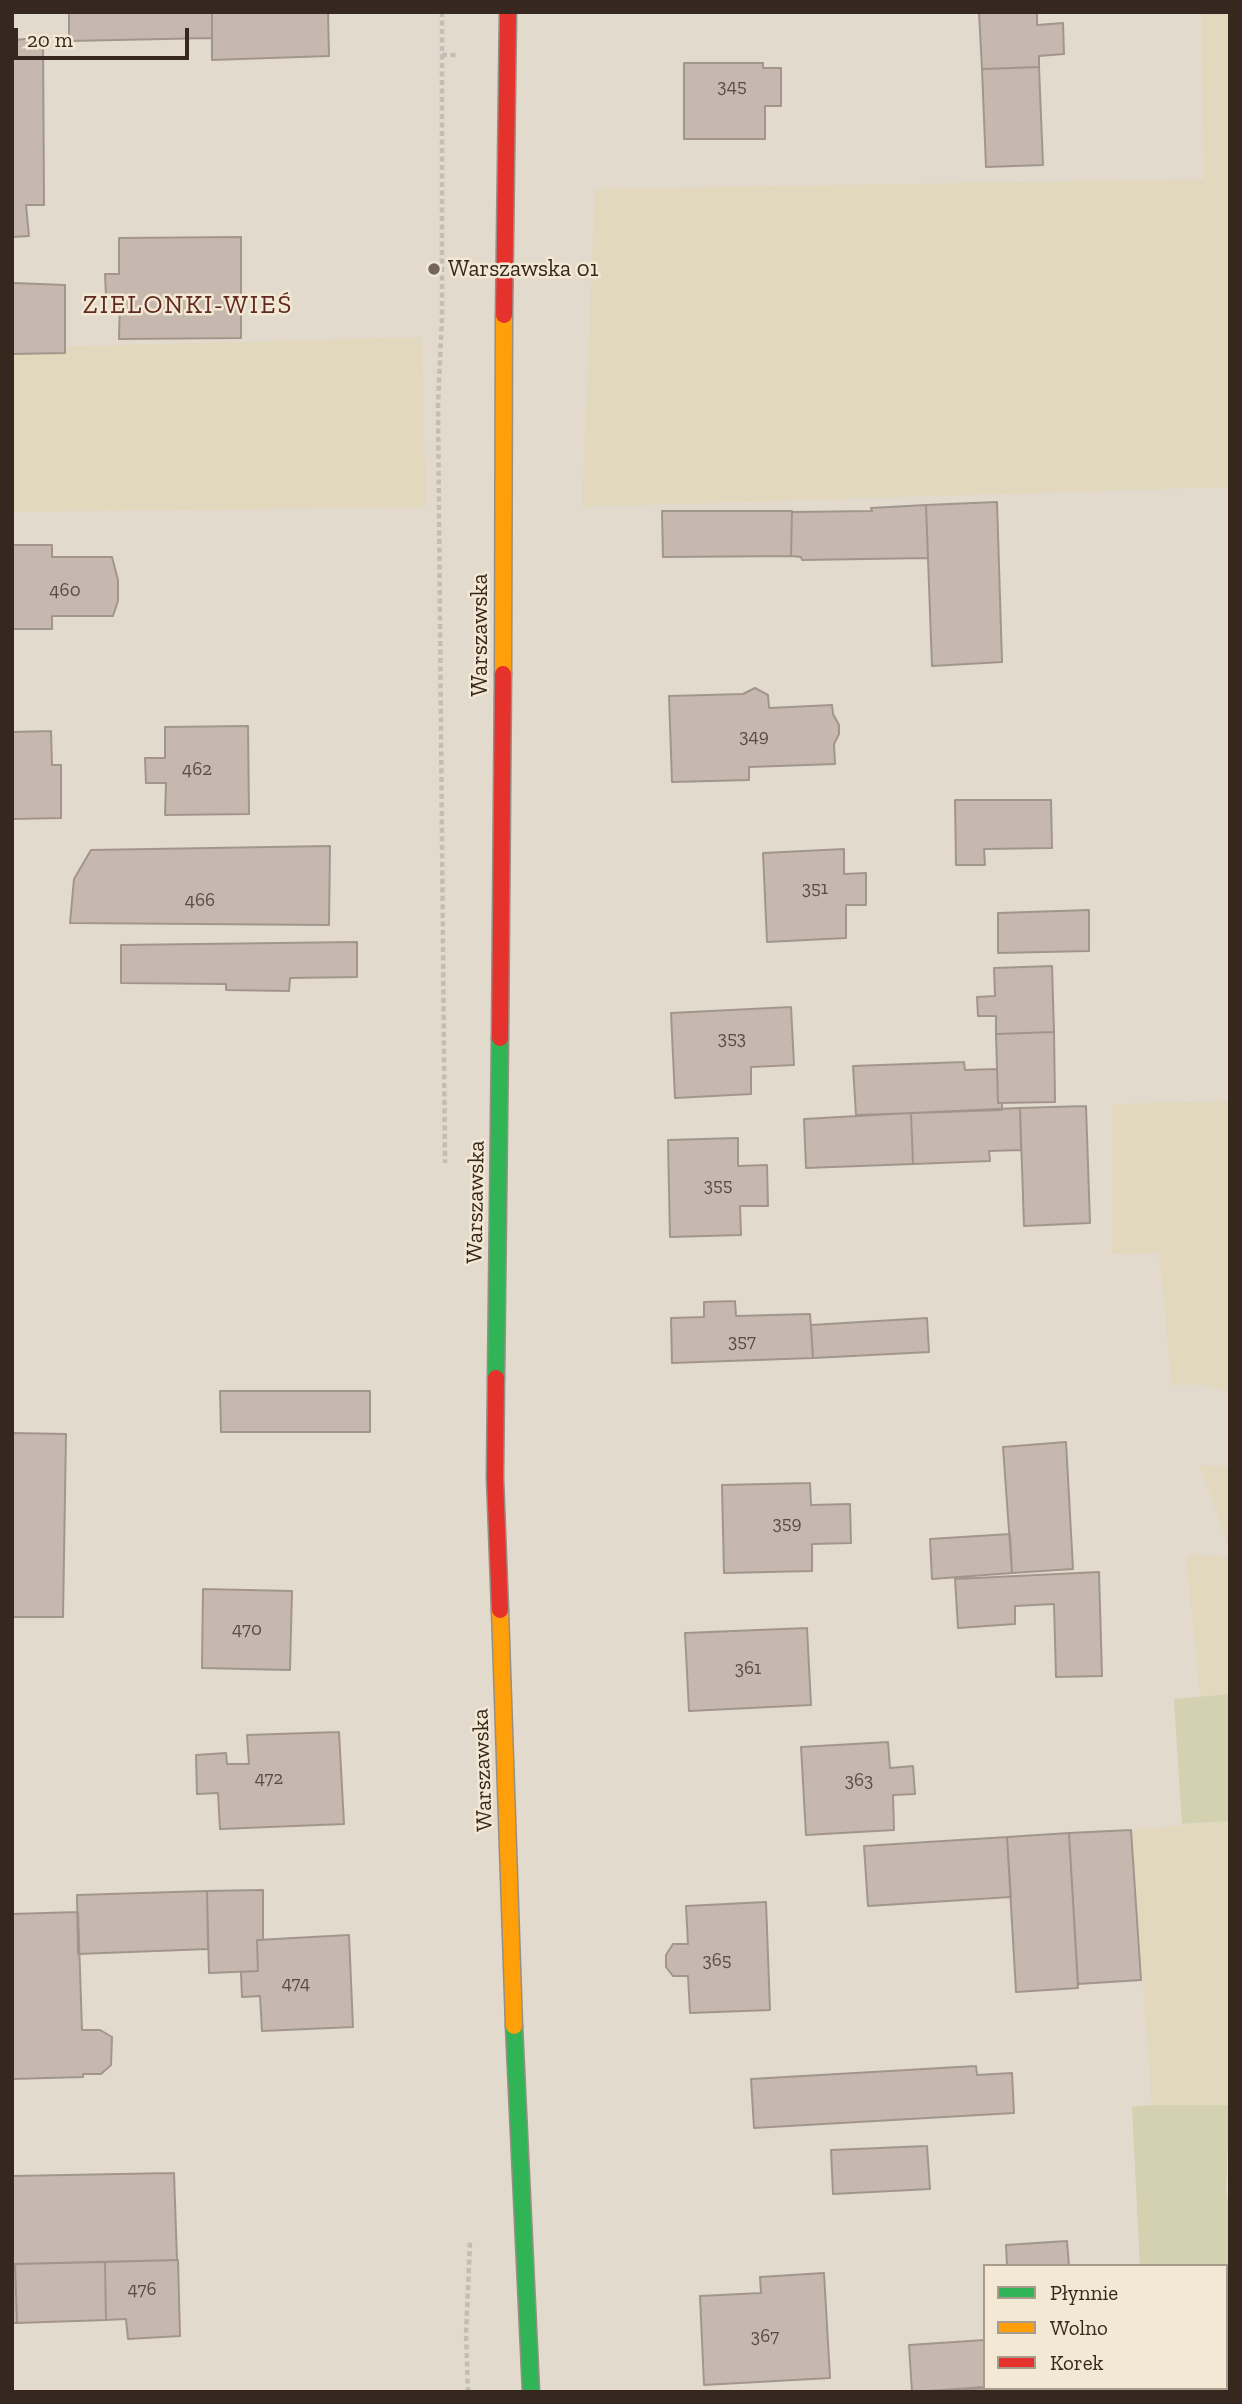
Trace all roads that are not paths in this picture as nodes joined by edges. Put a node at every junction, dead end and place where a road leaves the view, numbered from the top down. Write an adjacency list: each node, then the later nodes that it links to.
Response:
1 (508, 12): 2 (main road, Warszawska)
2 (531, 2392)

